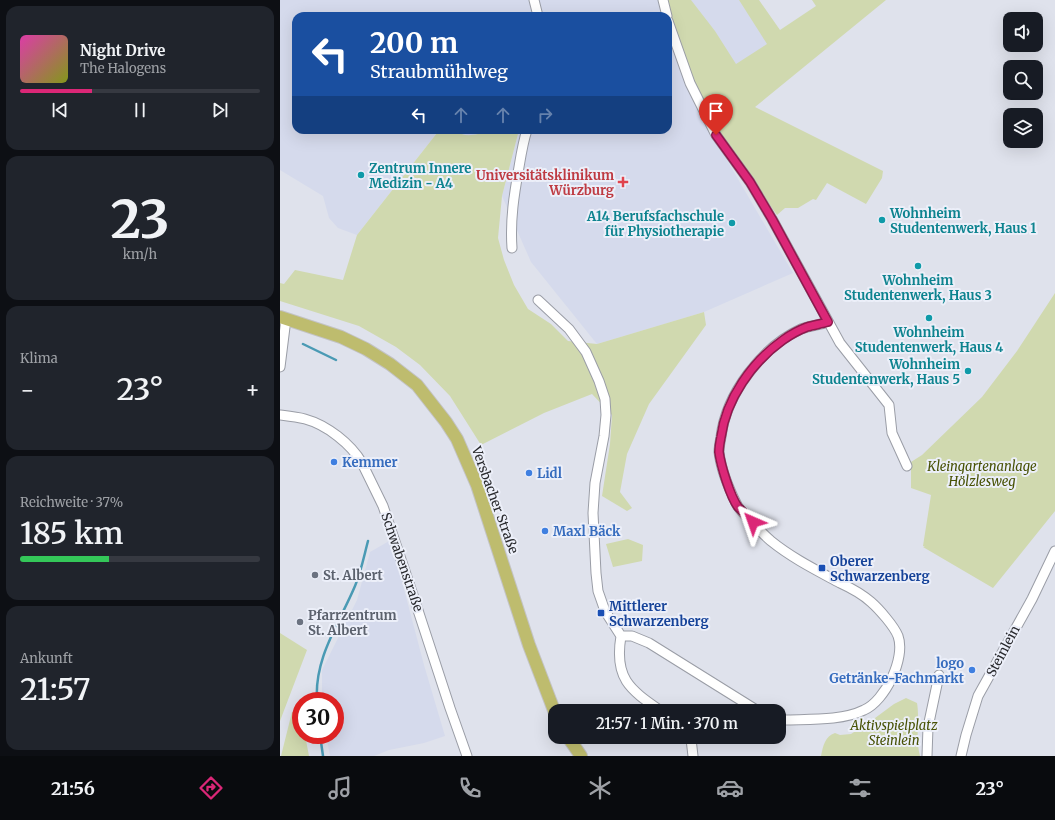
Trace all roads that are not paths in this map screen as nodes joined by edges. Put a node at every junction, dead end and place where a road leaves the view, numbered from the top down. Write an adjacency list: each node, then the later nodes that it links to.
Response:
1 (534, 0): 3 (street)
2 (663, 0): 4 (street)
3 (537, 12)
4 (666, 12)
5 (672, 32): 10 (street)
6 (526, 134): 7 (street)
7 (512, 248)
8 (538, 300): 15 (street)
9 (283, 318): 11 (street); 17 (main road, Versbacher Straße)
10 (828, 322): 13 (street); 20 (street)
11 (280, 367)
12 (280, 415): 23 (street, Schwabenstraße)
13 (907, 466)
14 (1055, 551): 27 (street, Steinlein)
15 (621, 636): 18 (street); 19 (street)
16 (938, 675): 26 (street)
17 (552, 704)
18 (651, 704)
19 (747, 704)
20 (786, 720)
21 (573, 744): 24 (main road)
22 (692, 744): 25 (street)
23 (467, 756)
24 (581, 756)
25 (693, 756)
26 (927, 756)
27 (961, 756)

